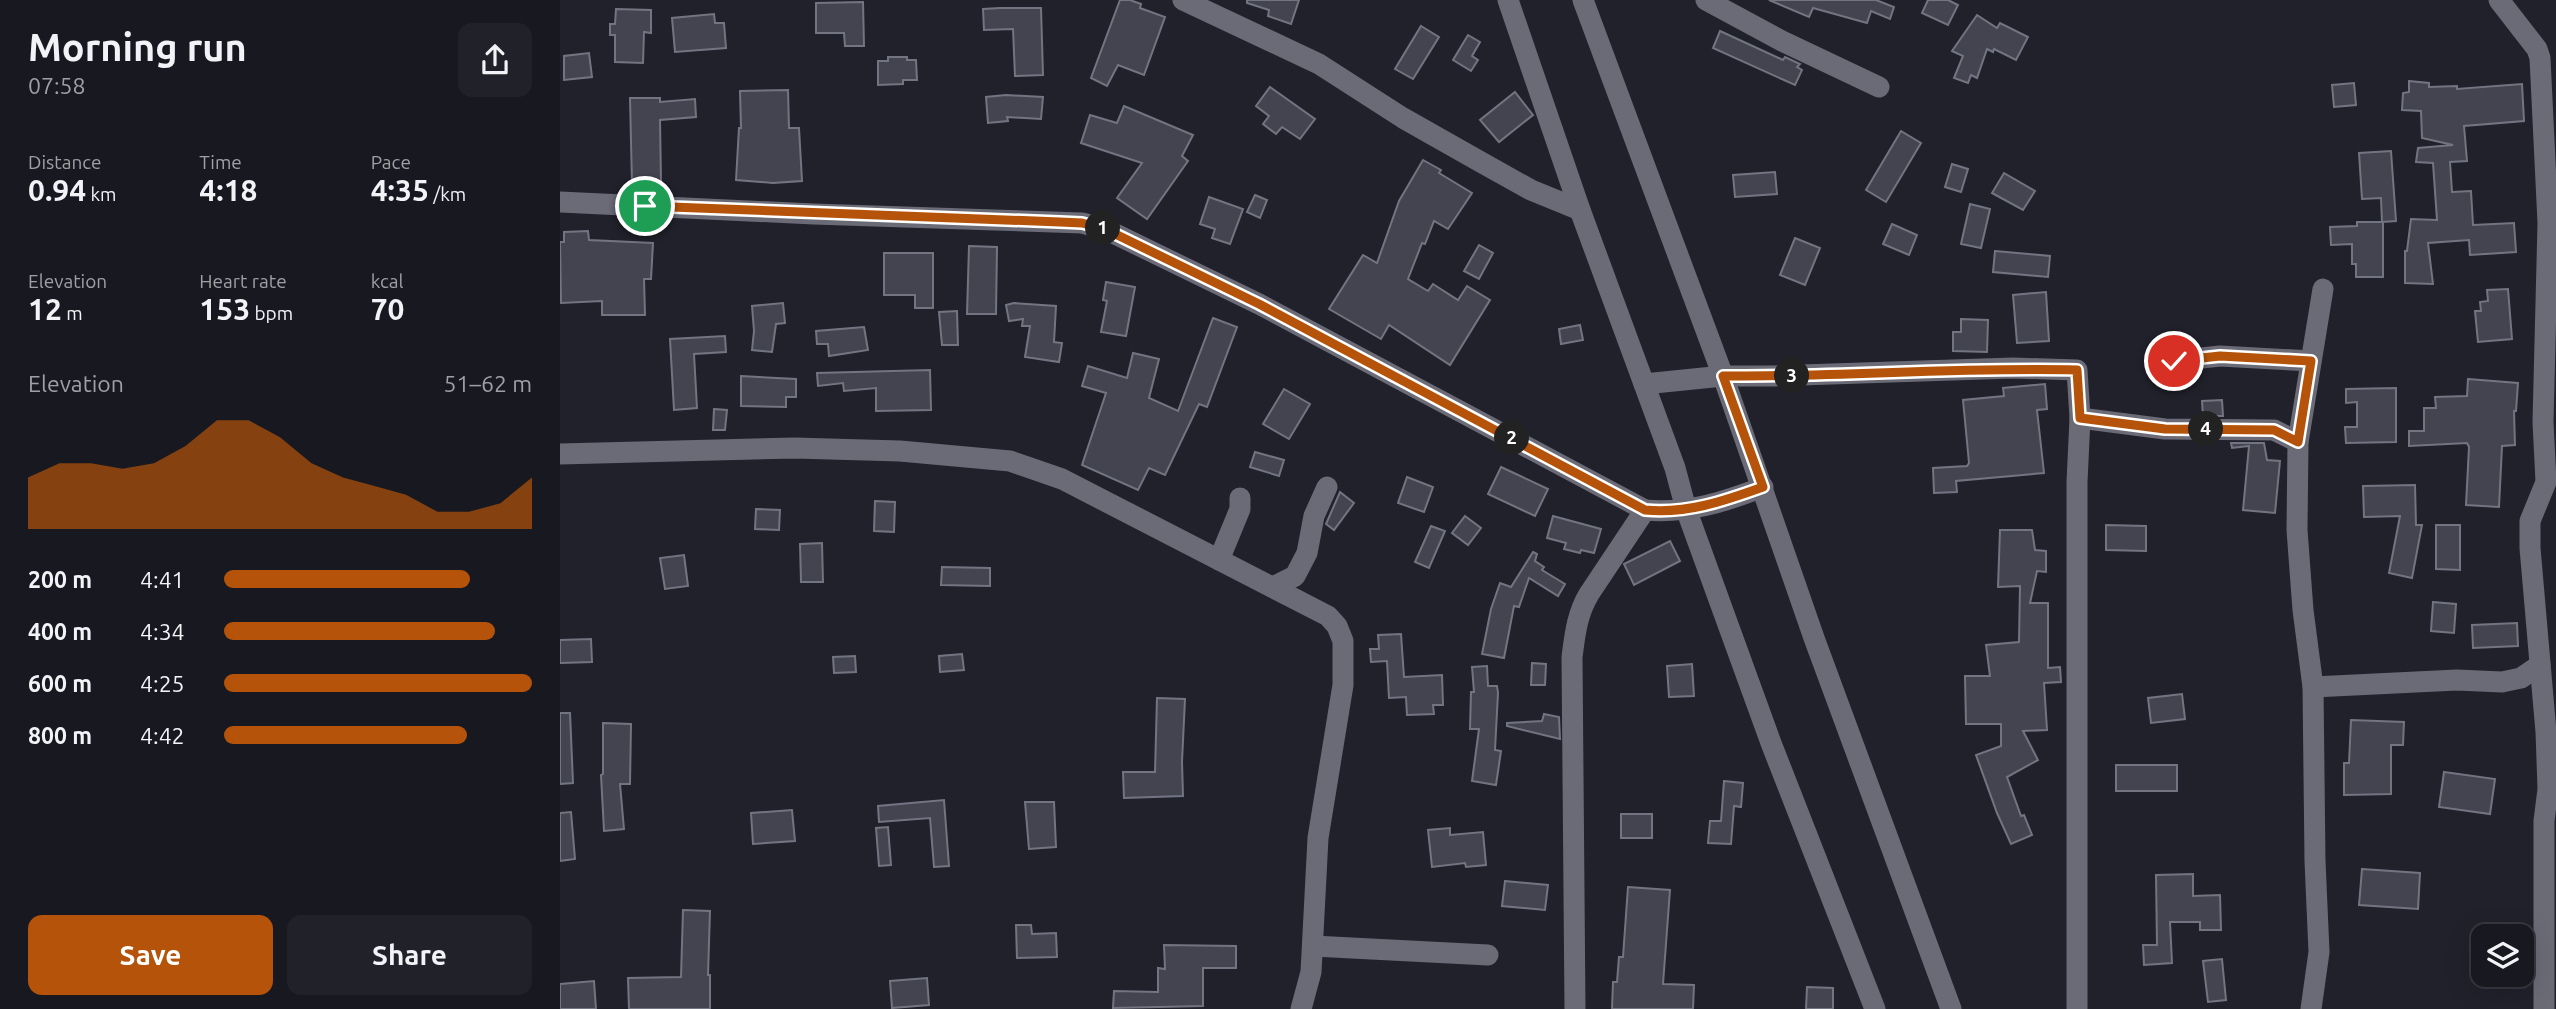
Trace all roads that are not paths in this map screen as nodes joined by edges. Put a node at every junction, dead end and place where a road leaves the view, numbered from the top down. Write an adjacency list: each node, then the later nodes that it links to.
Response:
1 (1182, 0): 8 (street)
2 (1508, 0): 8 (street)
3 (1583, 0): 12 (street)
4 (1706, 0): 6 (street)
5 (2499, 0): 13 (street)
6 (1879, 87)
7 (560, 202): 22 (street)
8 (1580, 210): 14 (street)
9 (2323, 289): 11 (street)
10 (2174, 361): 11 (street)
11 (2311, 361): 16 (street)
12 (1723, 376): 14 (street); 15 (street); 19 (street)
13 (2551, 382): 25 (street)
14 (1644, 384): 21 (street)
15 (2080, 418): 16 (street); 33 (street)
16 (2298, 442): 26 (street)
17 (560, 454): 23 (street)
18 (1327, 487): 24 (street)
19 (1763, 487): 21 (street); 32 (street)
20 (1240, 498): 23 (street)
21 (1686, 509): 22 (street); 31 (street)
22 (1645, 510): 30 (street)
23 (1219, 560): 24 (street)
24 (1273, 587): 27 (street)
25 (2540, 665): 26 (street); 35 (street)
26 (2313, 687): 34 (street)
27 (1313, 946): 28 (street); 29 (street)
28 (1488, 955)
29 (1301, 1009)
30 (1575, 1009)
31 (1875, 1009)
32 (1951, 1009)
33 (2077, 1009)
34 (2311, 1009)
35 (2544, 1009)

